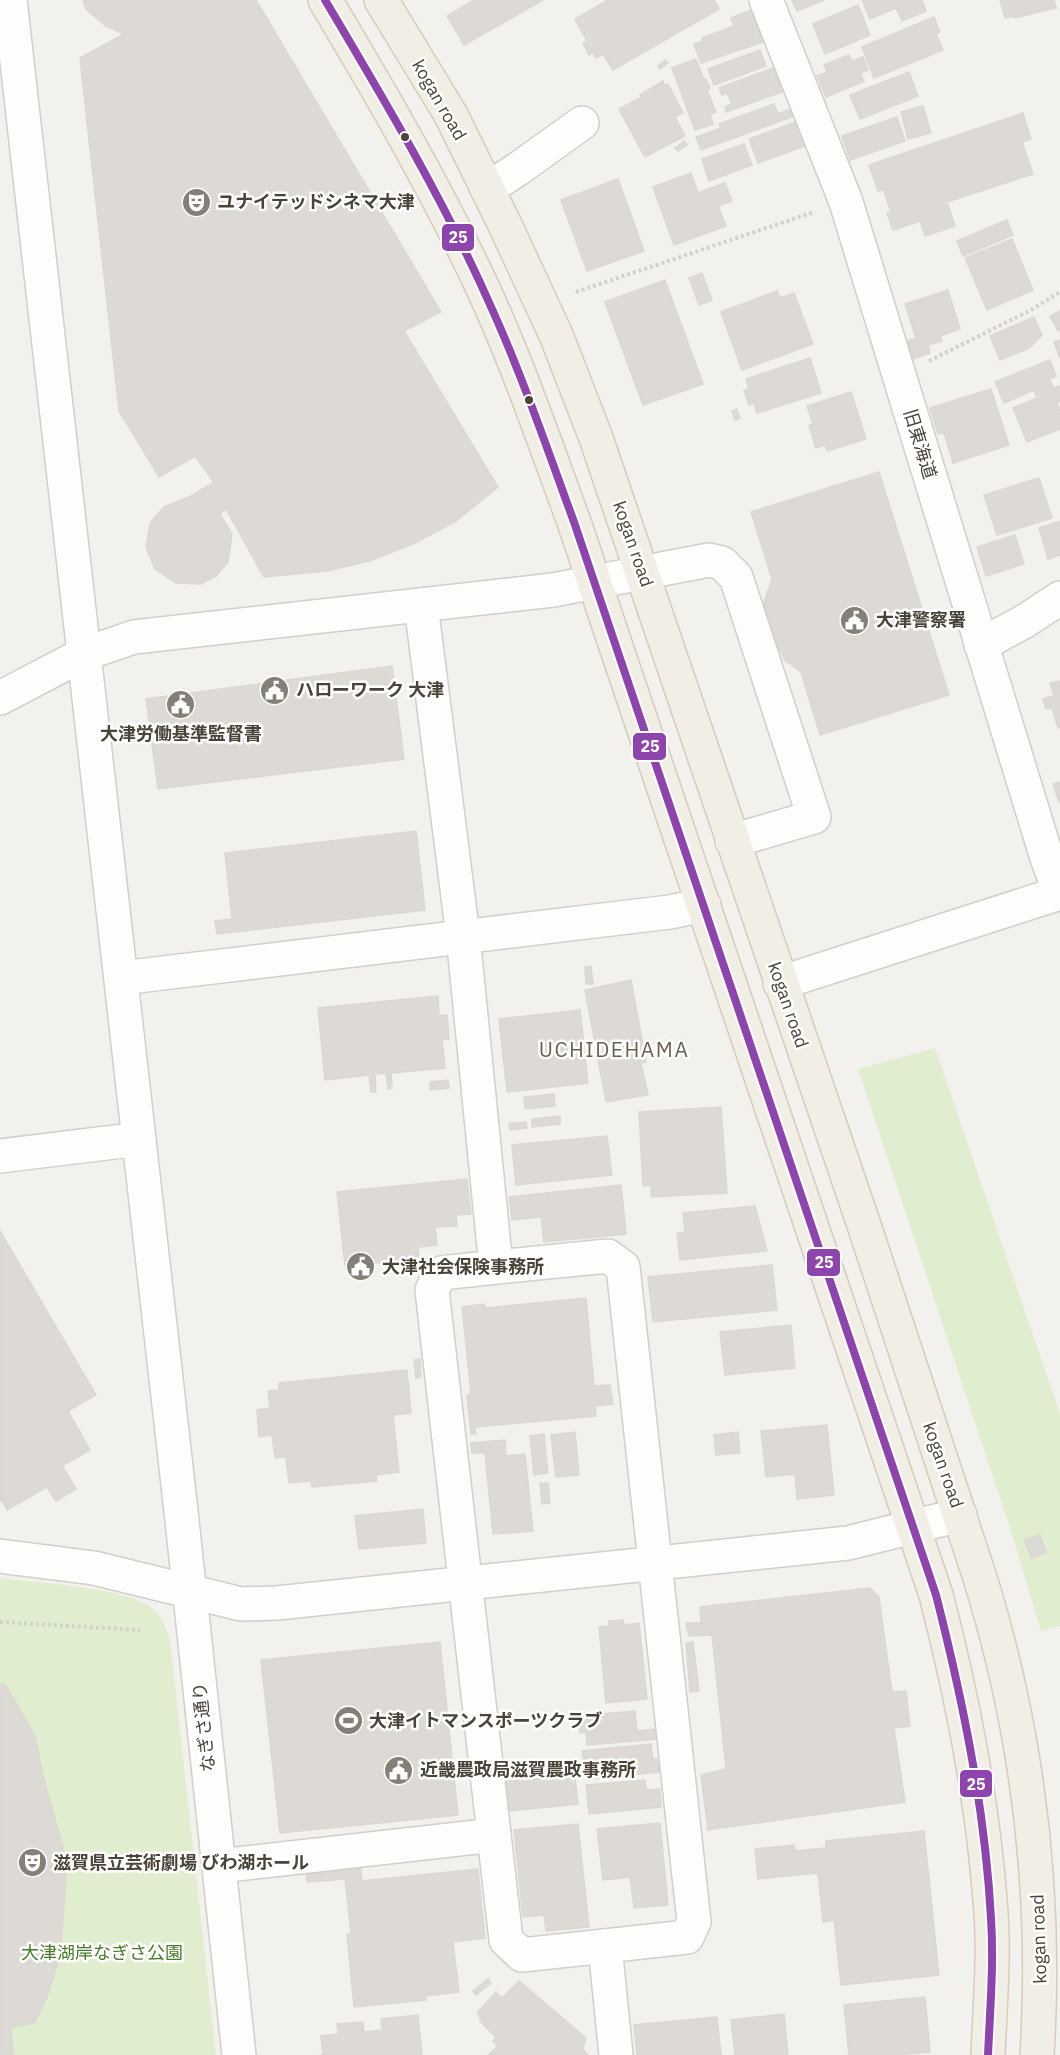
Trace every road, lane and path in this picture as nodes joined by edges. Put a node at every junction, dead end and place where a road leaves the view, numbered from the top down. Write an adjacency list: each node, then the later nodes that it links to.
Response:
1 (325, 0): 13 (main road)
2 (381, 0): 7 (main road, kogan road)
3 (766, 0): 8 (street, 旧東海道)
4 (7, 4): 5 (street, なぎさ通り)
5 (10, 96): 17 (street, なぎさ通り)
6 (582, 123): 7 (street)
7 (487, 189): 12 (main road, kogan road)
8 (846, 202): 9 (path); 11 (street, 旧東海道)
9 (576, 292)
10 (1060, 292): 11 (path)
11 (899, 376): 16 (street, 旧東海道)
12 (643, 573): 13 (street); 19 (main road, kogan road); 19 (street)
13 (594, 582): 15 (street); 21 (main road)
14 (1060, 598): 16 (street)
15 (422, 605): 17 (street); 22 (street)
16 (981, 645): 20 (street, 旧東海道)
17 (84, 654): 18 (street); 23 (street, なぎさ通り)
18 (0, 698)
19 (732, 841): 24 (main road, kogan road)
20 (1060, 893): 24 (street)
21 (704, 905): 22 (street); 29 (main road)
22 (463, 936): 23 (street); 27 (street)
23 (121, 978): 25 (street, なぎさ通り)
24 (780, 983): 28 (main road, kogan road)
25 (139, 1139): 26 (street); 33 (street, なぎさ通り)
26 (0, 1156)
27 (496, 1267): 31 (street); 32 (street)
28 (960, 1515): 29 (street); 42 (main road, kogan road)
29 (913, 1527): 31 (street); 41 (main road)
30 (0, 1556): 33 (street)
31 (655, 1564): 32 (street); 38 (street)
32 (465, 1583): 33 (street); 36 (street)
33 (189, 1590): 37 (street, なぎさ通り)
34 (0, 1622): 35 (path)
35 (140, 1630)
36 (494, 1836): 37 (street); 38 (street)
37 (219, 1866): 39 (street, なぎさ通り)
38 (605, 1946): 40 (street)
39 (239, 2055)
40 (616, 2055)
41 (988, 2055)
42 (1037, 2055)

